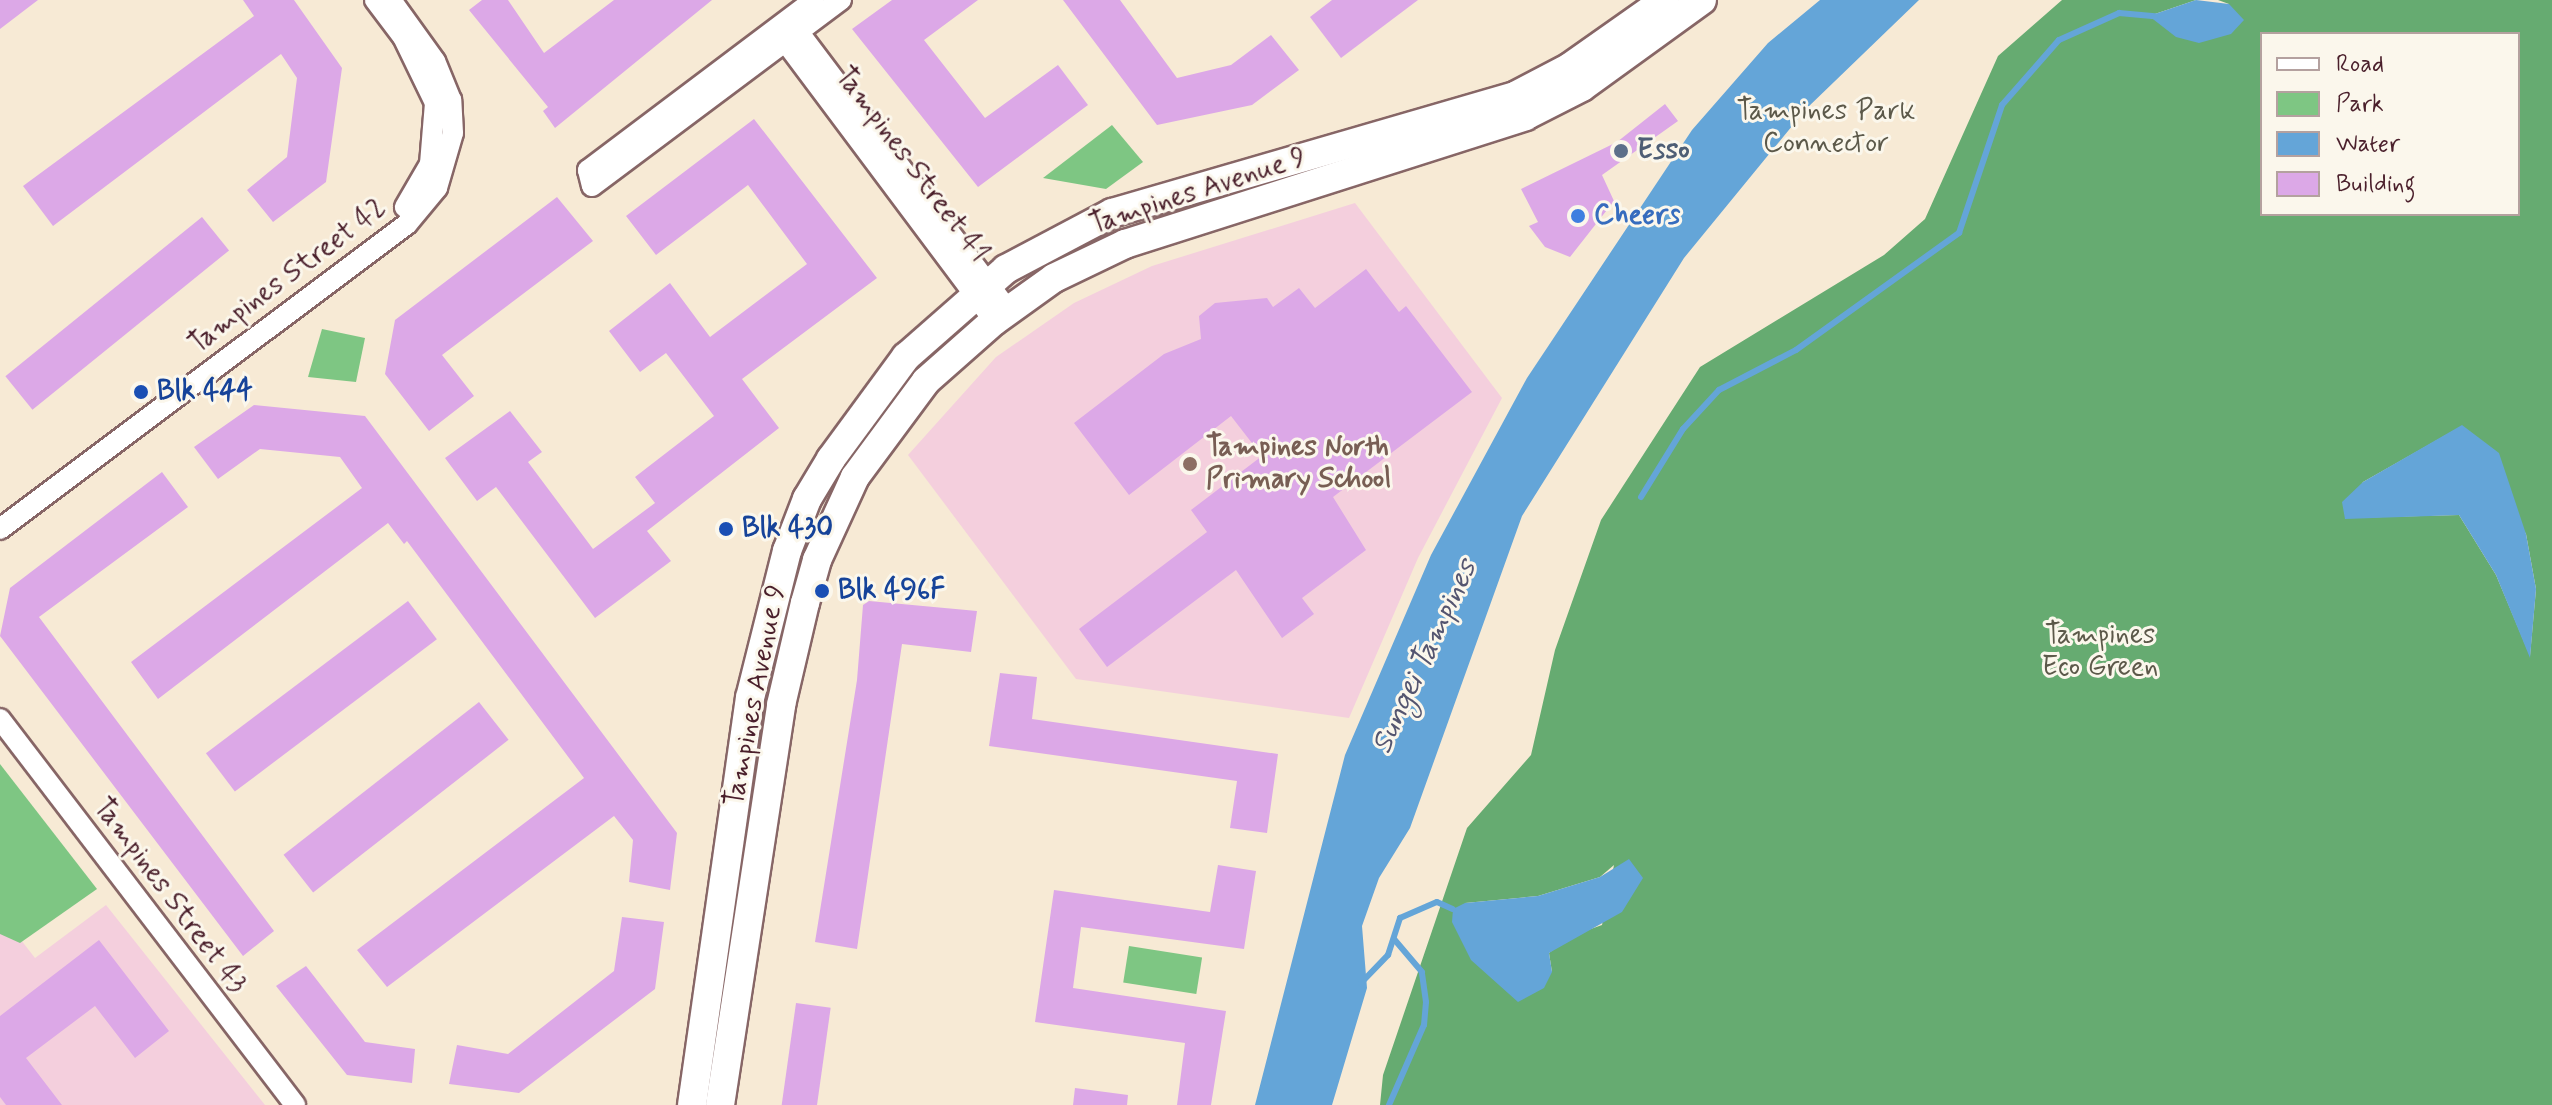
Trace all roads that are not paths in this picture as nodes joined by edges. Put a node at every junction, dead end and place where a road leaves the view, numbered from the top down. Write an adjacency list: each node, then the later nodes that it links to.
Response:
1 (375, 0): 10 (street, Tampines Street 42)
2 (391, 0): 11 (street, Tampines Street 42)
3 (814, 0): 7 (street)
4 (841, 0): 7 (street)
5 (1665, 0): 8 (main road, Tampines Avenue 9)
6 (1702, 0): 9 (main road, Tampines Avenue 9)
7 (787, 30): 7 (street); 8 (street, Tampines Street 41)
8 (979, 288): 9 (street, Tampines Street 41); 14 (main road, Tampines Avenue 9)
9 (1001, 316): 15 (main road, Tampines Avenue 9)
10 (0, 518)
11 (0, 529)
12 (0, 719): 13 (street, Tampines Street 43)
13 (295, 1105)
14 (692, 1105)
15 (720, 1105)

